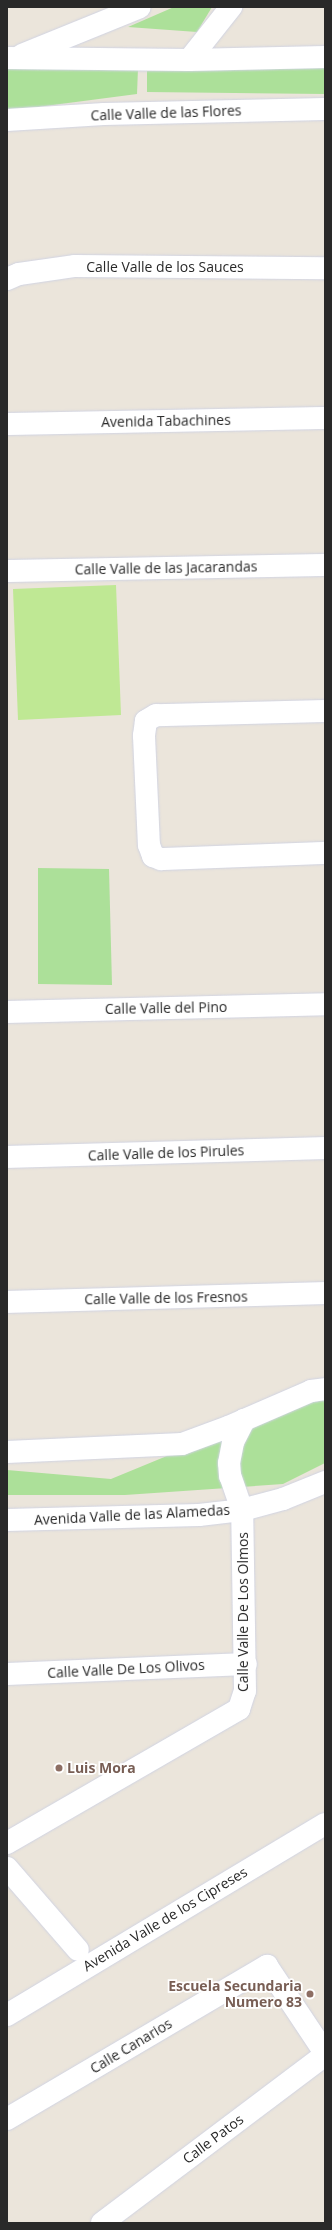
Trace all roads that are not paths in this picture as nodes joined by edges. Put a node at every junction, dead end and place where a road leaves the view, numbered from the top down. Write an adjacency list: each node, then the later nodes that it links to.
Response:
1 (140, 7): 4 (street)
2 (231, 7): 5 (street)
3 (325, 57): 5 (street)
4 (10, 58): 5 (street)
5 (189, 60)
6 (325, 109): 7 (street, Calle Valle de las Flores)
7 (7, 120)
8 (325, 268): 9 (street, Calle Valle de los Sauces)
9 (7, 279)
10 (325, 418): 11 (street, Avenida Tabachines)
11 (7, 424)
12 (325, 565): 13 (street, Calle Valle de las Jacarandas)
13 (7, 571)
14 (325, 711): 15 (street)
15 (325, 854)
16 (325, 1004): 17 (street, Calle Valle del Pino)
17 (7, 1012)
18 (325, 1148): 19 (street, Calle Valle de los Pirules)
19 (7, 1157)
20 (325, 1294): 21 (street, Calle Valle de los Fresnos)
21 (7, 1302)
22 (325, 1389): 23 (street)
23 (244, 1420): 24 (street); 26 (street, Calle Valle De Los Olmos)
24 (7, 1452)
25 (325, 1482): 26 (street, Avenida Valle de las Alamedas)
26 (242, 1510): 27 (street, Avenida Valle de las Alamedas); 28 (street, Calle Valle De Los Olmos)
27 (7, 1520)
28 (246, 1664): 29 (street, Calle Valle De Los Olivos); 31 (street, Calle Valle De Los Olmos)
29 (7, 1674)
30 (325, 1824): 34 (street, Avenida Valle de los Cipreses)
31 (7, 1843)
32 (7, 1868): 33 (street)
33 (78, 1950)
34 (7, 2015)
35 (325, 2054): 36 (street, Calle Canarios); 37 (street, Calle Patos)
36 (7, 2119)
37 (102, 2223)

